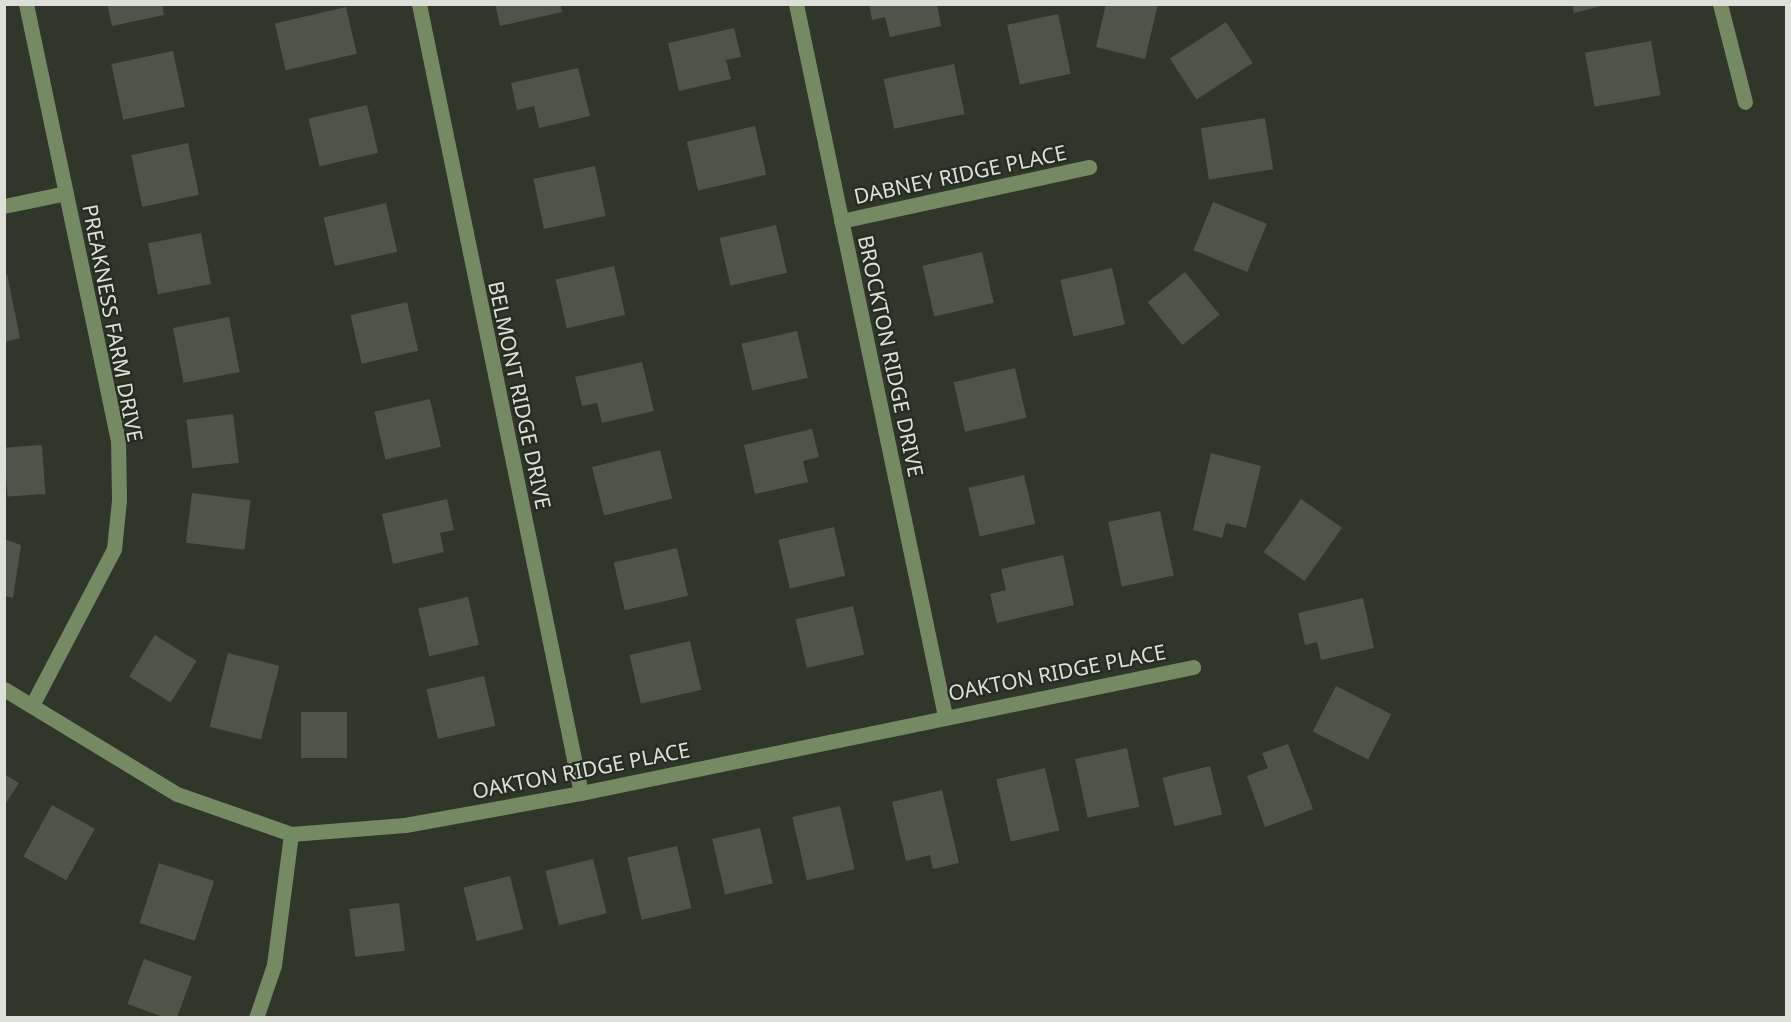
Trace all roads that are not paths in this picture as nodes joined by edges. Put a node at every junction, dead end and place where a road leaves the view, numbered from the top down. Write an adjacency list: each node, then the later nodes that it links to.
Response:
1 (26, 4): 7 (street, PREAKNESS FARM DRIVE)
2 (419, 4): 14 (street, BELMONT RIDGE DRIVE)
3 (796, 4): 9 (street, BROCKTON RIDGE DRIVE)
4 (1720, 4): 5 (street)
5 (1745, 102)
6 (1089, 167): 9 (street, DABNEY RIDGE PLACE)
7 (66, 192): 8 (street); 12 (street, PREAKNESS FARM DRIVE)
8 (4, 206)
9 (841, 221): 13 (street, BROCKTON RIDGE DRIVE)
10 (1193, 667): 13 (street, OAKTON RIDGE PLACE)
11 (4, 689): 12 (street, OAKTON RIDGE PLACE)
12 (32, 705): 15 (street, OAKTON RIDGE PLACE)
13 (945, 716): 14 (street, OAKTON RIDGE PLACE)
14 (580, 793): 15 (street, OAKTON RIDGE PLACE)
15 (291, 834): 16 (street)
16 (256, 1017)

